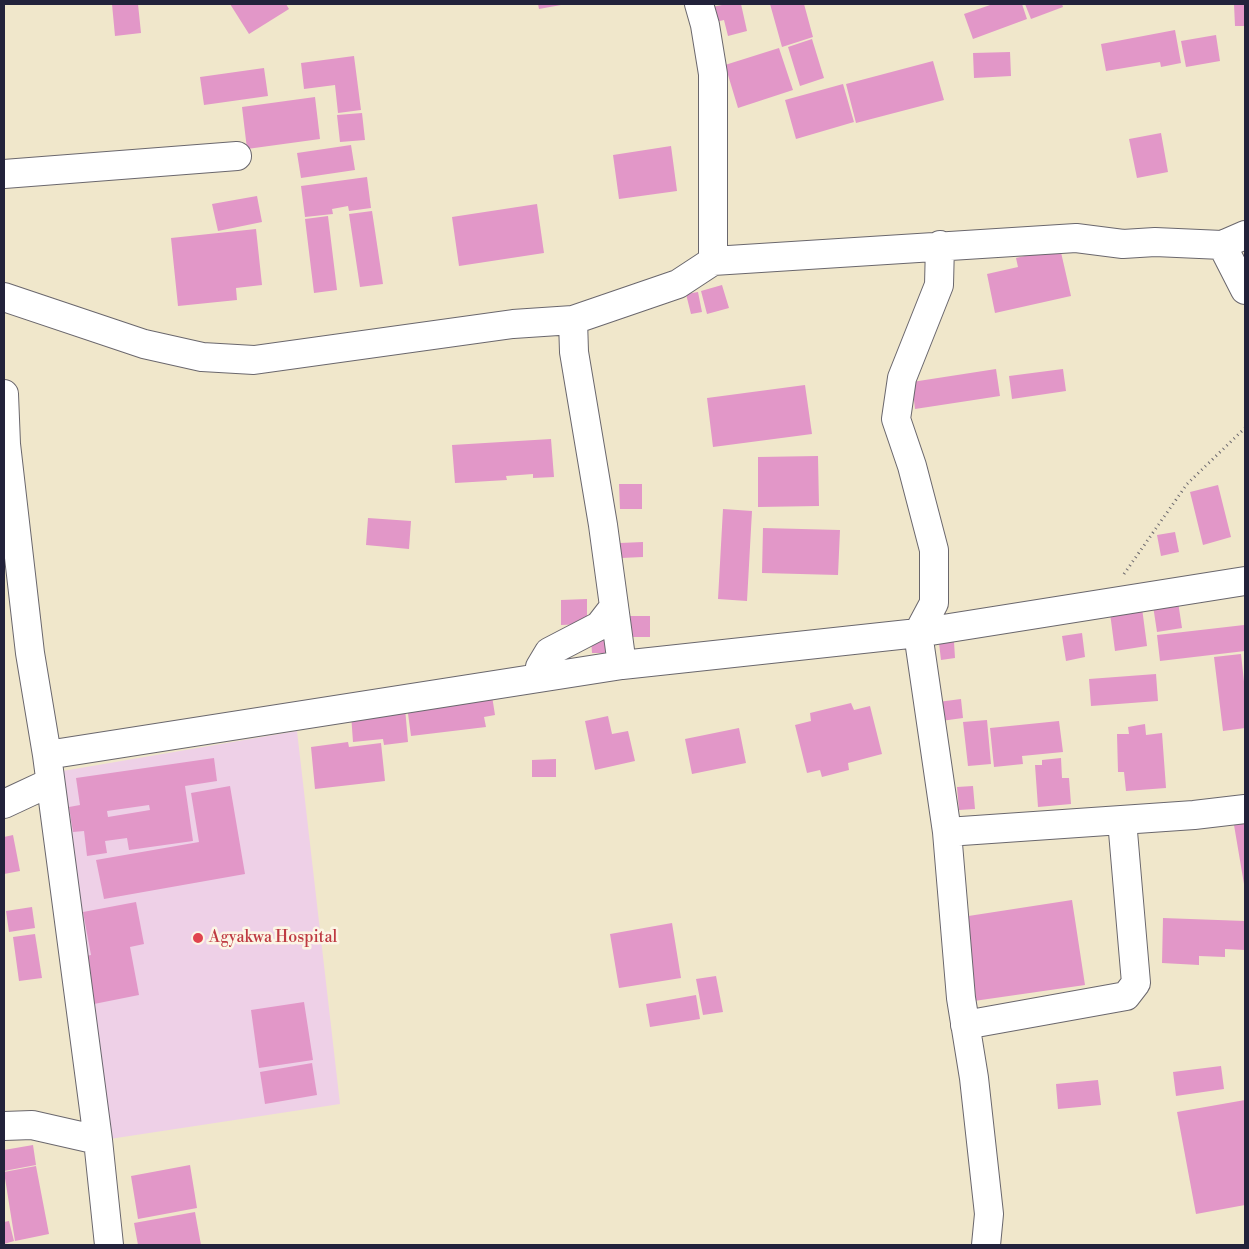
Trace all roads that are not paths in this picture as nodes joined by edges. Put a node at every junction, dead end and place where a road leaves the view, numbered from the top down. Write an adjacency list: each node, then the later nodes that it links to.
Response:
1 (699, 4): 6 (street)
2 (237, 156): 3 (street)
3 (4, 174)
4 (1234, 240): 5 (street); 7 (street)
5 (940, 245): 6 (street); 13 (street)
6 (713, 261): 9 (street)
7 (1245, 290)
8 (4, 297): 9 (street)
9 (572, 320): 12 (street)
10 (4, 394): 16 (street)
11 (1245, 581): 13 (street)
12 (613, 608): 14 (street); 15 (street)
13 (918, 633): 14 (street); 21 (street)
14 (622, 665): 15 (street)
15 (538, 678): 16 (street)
16 (47, 755): 17 (street)
17 (49, 783): 18 (street); 24 (street)
18 (4, 804)
19 (1245, 808): 20 (street)
20 (1122, 820): 21 (street); 22 (street)
21 (947, 832): 22 (street)
22 (965, 1025): 26 (street)
23 (4, 1126): 24 (street)
24 (98, 1140): 25 (street)
25 (109, 1245)
26 (986, 1245)

